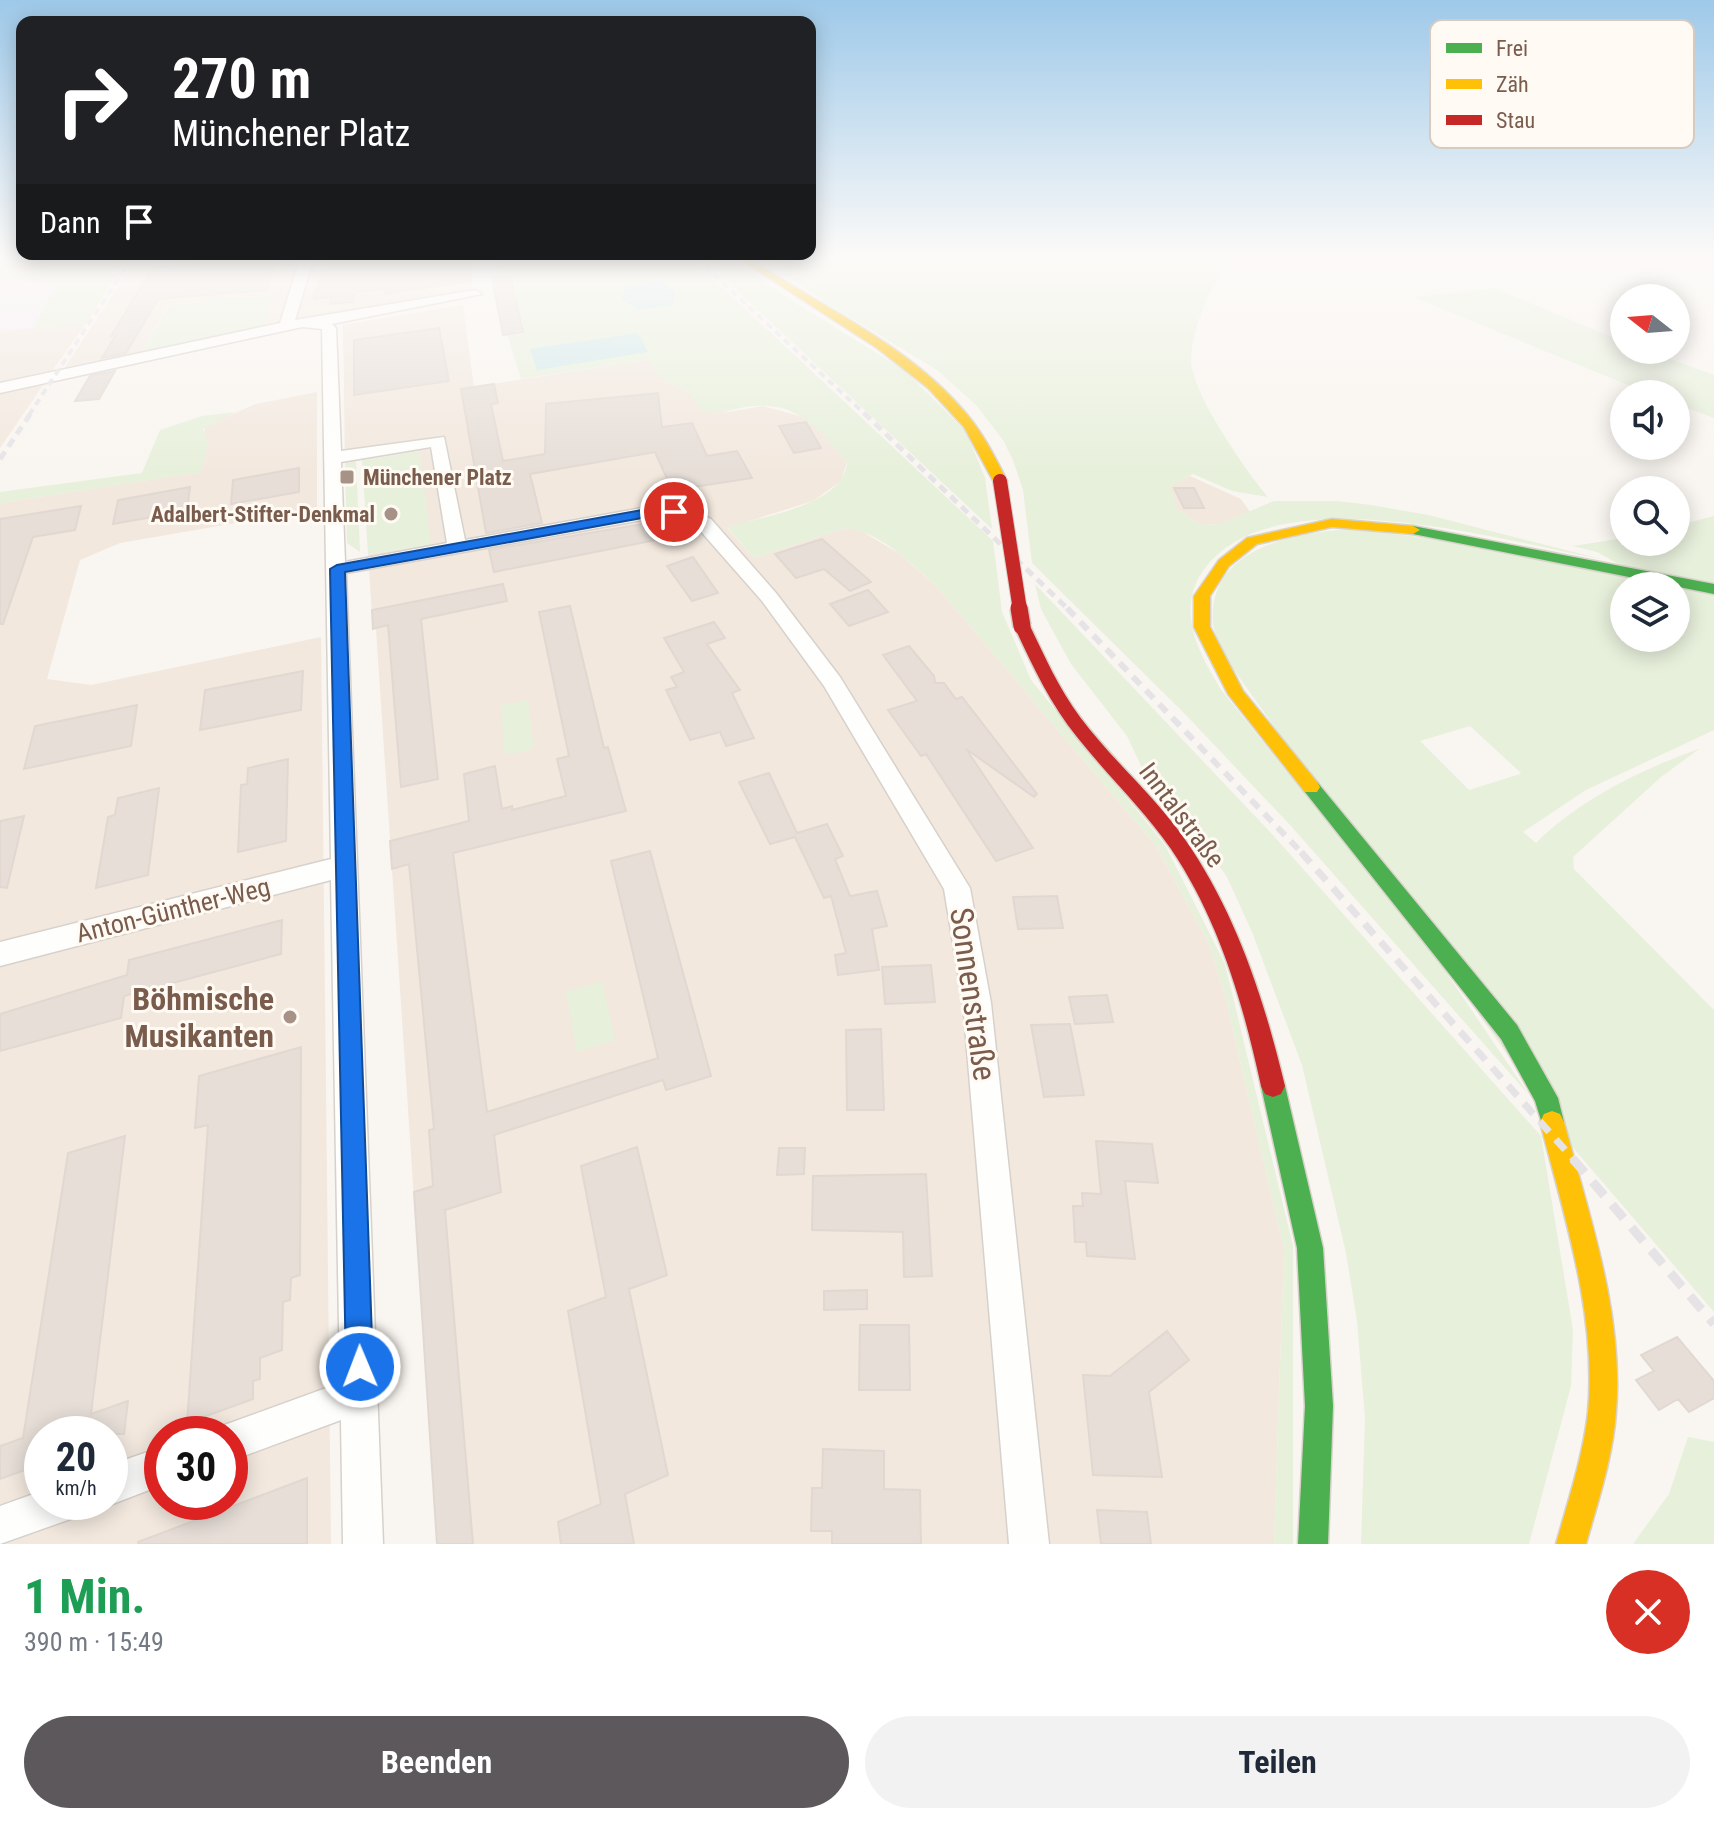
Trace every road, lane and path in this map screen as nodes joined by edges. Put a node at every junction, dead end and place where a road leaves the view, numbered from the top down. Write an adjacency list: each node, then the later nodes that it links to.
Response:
1 (267, 330): 4 (street)
2 (323, 330): 5 (street)
3 (848, 330): 17 (main road, Inntalstraße, bridge)
4 (0, 388)
5 (332, 458): 6 (street); 7 (street)
6 (457, 548): 7 (street); 16 (street, Sonnenstraße)
7 (337, 569): 9 (street)
8 (1714, 589): 18 (main road)
9 (346, 866): 10 (street, Anton-Günther-Weg); 11 (street)
10 (0, 954)
11 (360, 1394): 12 (street); 15 (street)
12 (248, 1435)
13 (24, 1517): 14 (street)
14 (0, 1526)
15 (363, 1544)
16 (1029, 1544)
17 (1313, 1544)
18 (1571, 1544)

